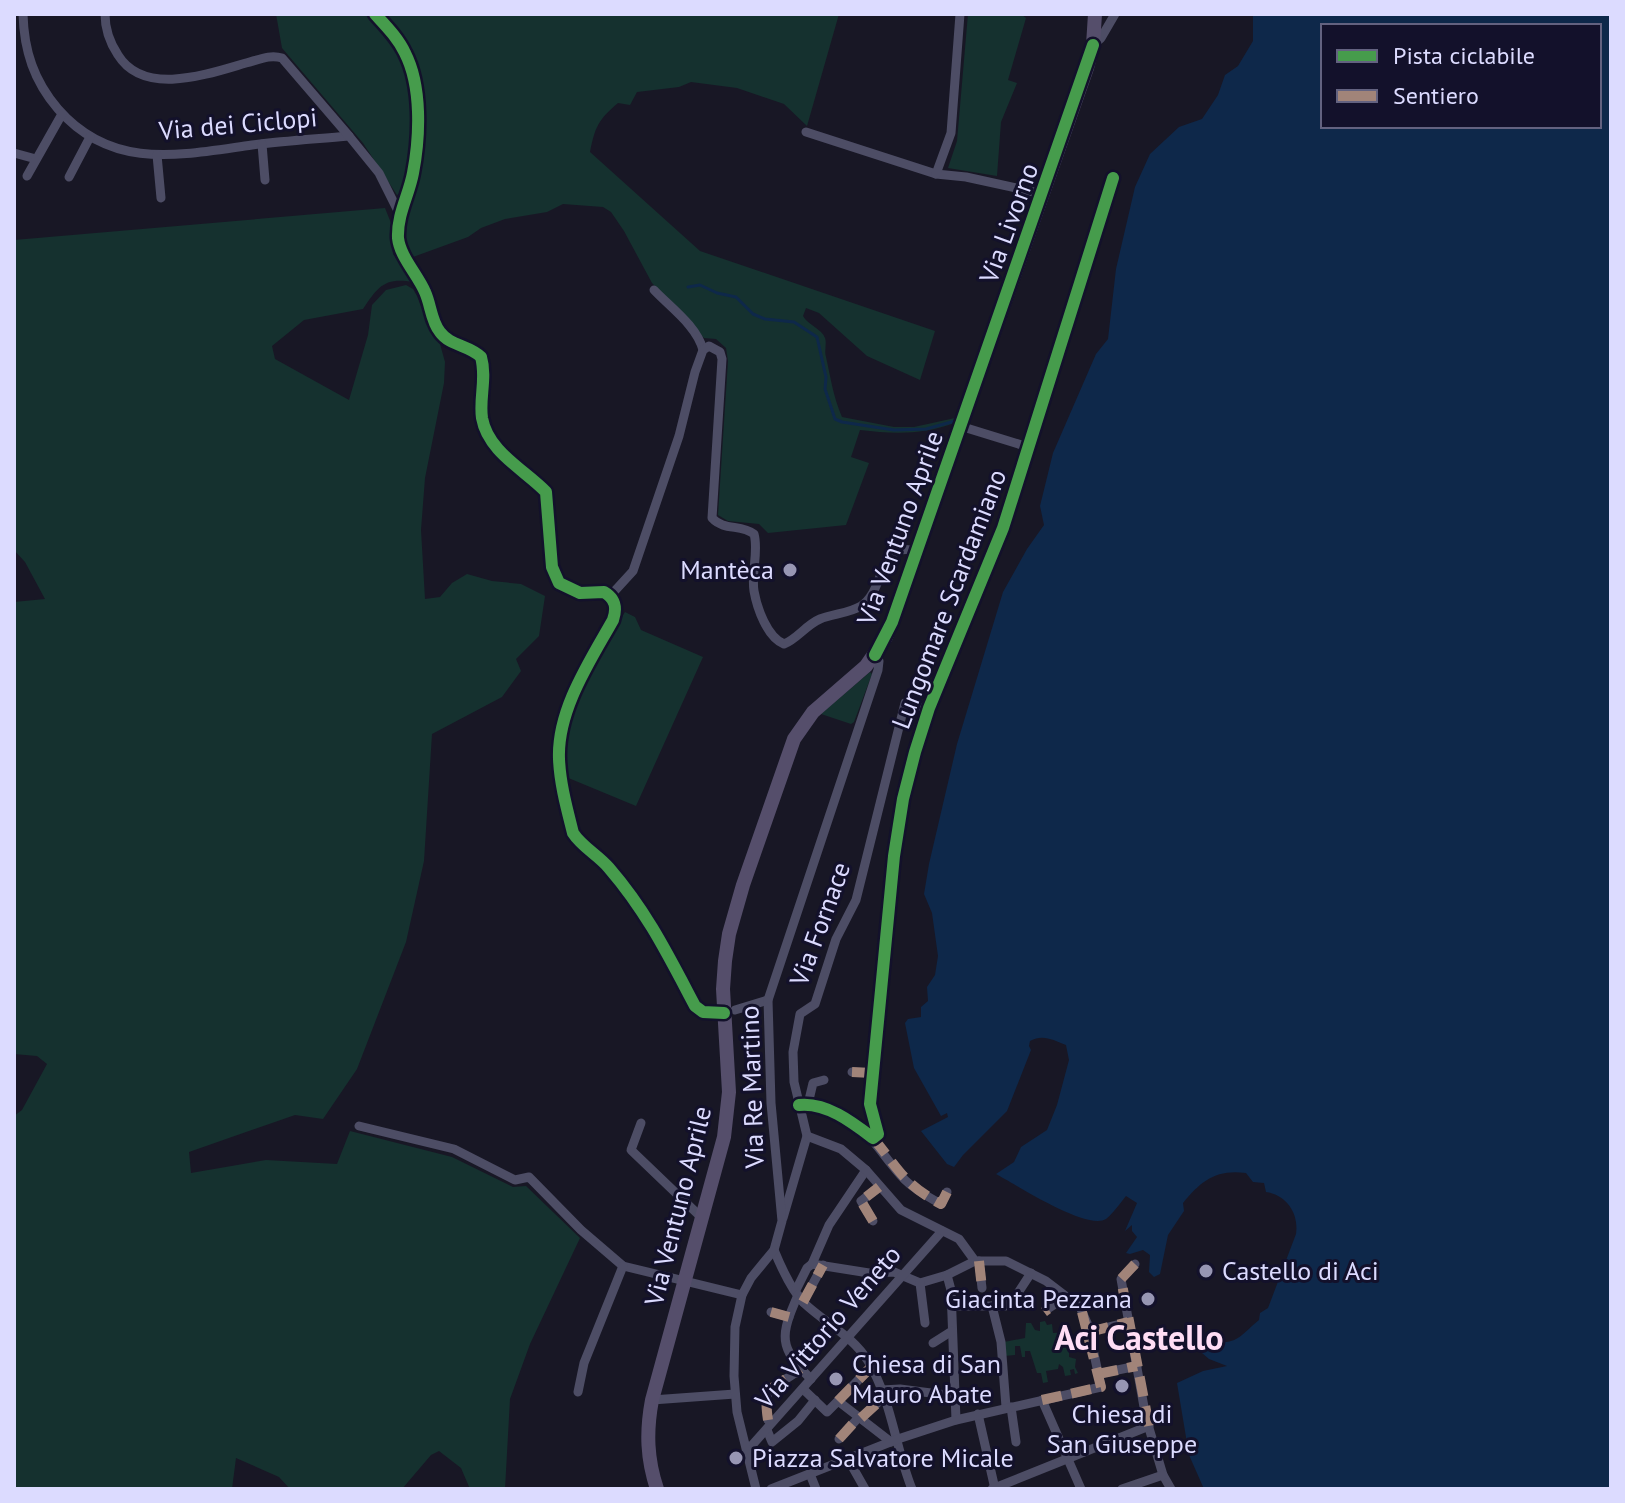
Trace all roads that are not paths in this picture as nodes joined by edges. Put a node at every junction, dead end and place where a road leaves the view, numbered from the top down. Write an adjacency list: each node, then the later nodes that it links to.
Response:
1 (23, 14): 9 (street, Via dei Ciclopi)
2 (105, 14): 8 (street)
3 (375, 14): 25 (street)
4 (960, 14): 18 (street)
5 (1095, 14): 7 (main road, Via Livorno)
6 (1115, 14): 7 (street)
7 (1093, 45): 23 (main road, Via Livorno)
8 (329, 113): 11 (street); 13 (street)
9 (62, 114): 12 (street, Via dei Ciclopi); 17 (street)
10 (806, 132): 18 (street)
11 (349, 136): 13 (street, Via dei Ciclopi); 25 (street, Via dei Ciclopi)
12 (90, 137): 16 (street, Via dei Ciclopi); 20 (street)
13 (320, 138): 14 (street, Via dei Ciclopi)
14 (262, 144): 16 (street, Via dei Ciclopi); 22 (street)
15 (14, 153): 17 (street)
16 (157, 155): 24 (street)
17 (36, 159): 19 (street)
18 (936, 174): 23 (street)
19 (27, 176)
20 (69, 177)
21 (1113, 178): 29 (street, Lungomare Scardamiano)
22 (265, 180)
23 (1043, 194): 28 (main road, Via Livorno)
24 (161, 198)
25 (400, 215): 31 (street)
26 (654, 290): 27 (street)
27 (703, 350): 30 (street); 31 (street)
28 (962, 420): 29 (street); 30 (main road, Via Ventuno Aprile)
29 (1028, 447): 33 (street, Lungomare Scardamiano)
30 (916, 551): 32 (main road, Via Ventuno Aprile)
31 (611, 595): 37 (street)
32 (875, 655): 36 (street, Via Re Martino); 37 (main road, Via Ventuno Aprile)
33 (929, 708): 34 (street, Via Fornace); 35 (street, Lungomare Scardamiano)
34 (881, 795): 35 (street); 41 (street, Via Fornace)
35 (903, 799): 39 (street, Lungomare Scardamiano)
36 (768, 1000): 37 (street); 50 (street, Via Re Martino)
37 (730, 1012): 49 (main road, Via Ventuno Aprile)
38 (852, 1072): 39 (street)
39 (873, 1073): 45 (street, Lungomare Scardamiano)
40 (824, 1080): 41 (street)
41 (804, 1104): 44 (street, Via Fornace); 45 (street)
42 (641, 1123): 49 (street)
43 (359, 1126): 57 (street)
44 (807, 1136): 46 (street); 50 (street)
45 (873, 1138): 48 (street)
46 (866, 1170): 47 (street); 55 (street)
47 (879, 1187): 51 (street); 52 (street)
48 (947, 1192)
49 (703, 1219): 61 (main road, Via Ventuno Aprile)
50 (782, 1221): 53 (street, Via Re Martino)
51 (873, 1221)
52 (942, 1231): 54 (street); 59 (street, Via Vittorio Veneto)
53 (774, 1250): 64 (street); 65 (street)
54 (977, 1261): 58 (street); 60 (street); 63 (street)
55 (817, 1264): 59 (street); 65 (street)
56 (1135, 1264): 70 (street)
57 (623, 1266): 61 (street); 82 (street)
58 (1031, 1273): 67 (street); 73 (street)
59 (903, 1275): 62 (street); 74 (street, Via Vittorio Veneto)
60 (947, 1275): 62 (street); 66 (street)
61 (685, 1281): 64 (street); 86 (main road, Via Ventuno Aprile)
62 (920, 1283): 71 (street)
63 (982, 1288)
64 (742, 1295): 83 (street)
65 (799, 1296): 69 (street); 74 (street)
66 (951, 1306): 67 (street); 72 (street)
67 (992, 1306): 90 (street)
68 (771, 1312): 69 (street)
69 (789, 1317): 78 (street)
70 (1128, 1322): 73 (street); 76 (street)
71 (925, 1323)
72 (952, 1331): 75 (street); 85 (street)
73 (1089, 1332): 79 (street)
74 (848, 1338): 77 (street); 80 (street, Via Vittorio Veneto)
75 (933, 1343)
76 (1137, 1366): 79 (street); 95 (street)
77 (871, 1367): 84 (street); 89 (street)
78 (800, 1369): 80 (street); 94 (street)
79 (1099, 1378): 88 (street)
80 (811, 1379): 81 (street, Via Vittorio Veneto)
81 (803, 1389): 87 (street); 94 (street, Via Vittorio Veneto)
82 (578, 1392)
83 (735, 1394): 86 (street); 99 (street)
84 (883, 1394): 85 (street); 92 (street); 97 (street)
85 (954, 1396): 93 (street)
86 (652, 1400): 104 (main road, Via Ventuno Aprile)
87 (815, 1400): 89 (street); 94 (street)
88 (1042, 1400): 90 (street); 100 (street)
89 (838, 1401): 92 (street)
90 (1009, 1407): 91 (street); 98 (street)
91 (978, 1414): 93 (street); 110 (street)
92 (860, 1418): 96 (street); 97 (street)
93 (956, 1420): 97 (street)
94 (767, 1425): 99 (street, Via Vittorio Veneto)
95 (1149, 1426): 100 (street); 103 (street)
96 (839, 1439)
97 (894, 1440): 101 (street); 109 (street)
98 (1016, 1442)
99 (746, 1452): 105 (street)
100 (1068, 1457): 110 (street); 111 (street)
101 (848, 1459): 102 (street); 108 (street)
102 (810, 1474): 106 (street); 107 (street)
103 (1163, 1475): 112 (street); 113 (street)
104 (657, 1489)
105 (756, 1489)
106 (771, 1489)
107 (816, 1489)
108 (865, 1489)
109 (912, 1489)
110 (994, 1489)
111 (1081, 1489)
112 (1122, 1489)
113 (1171, 1489)

